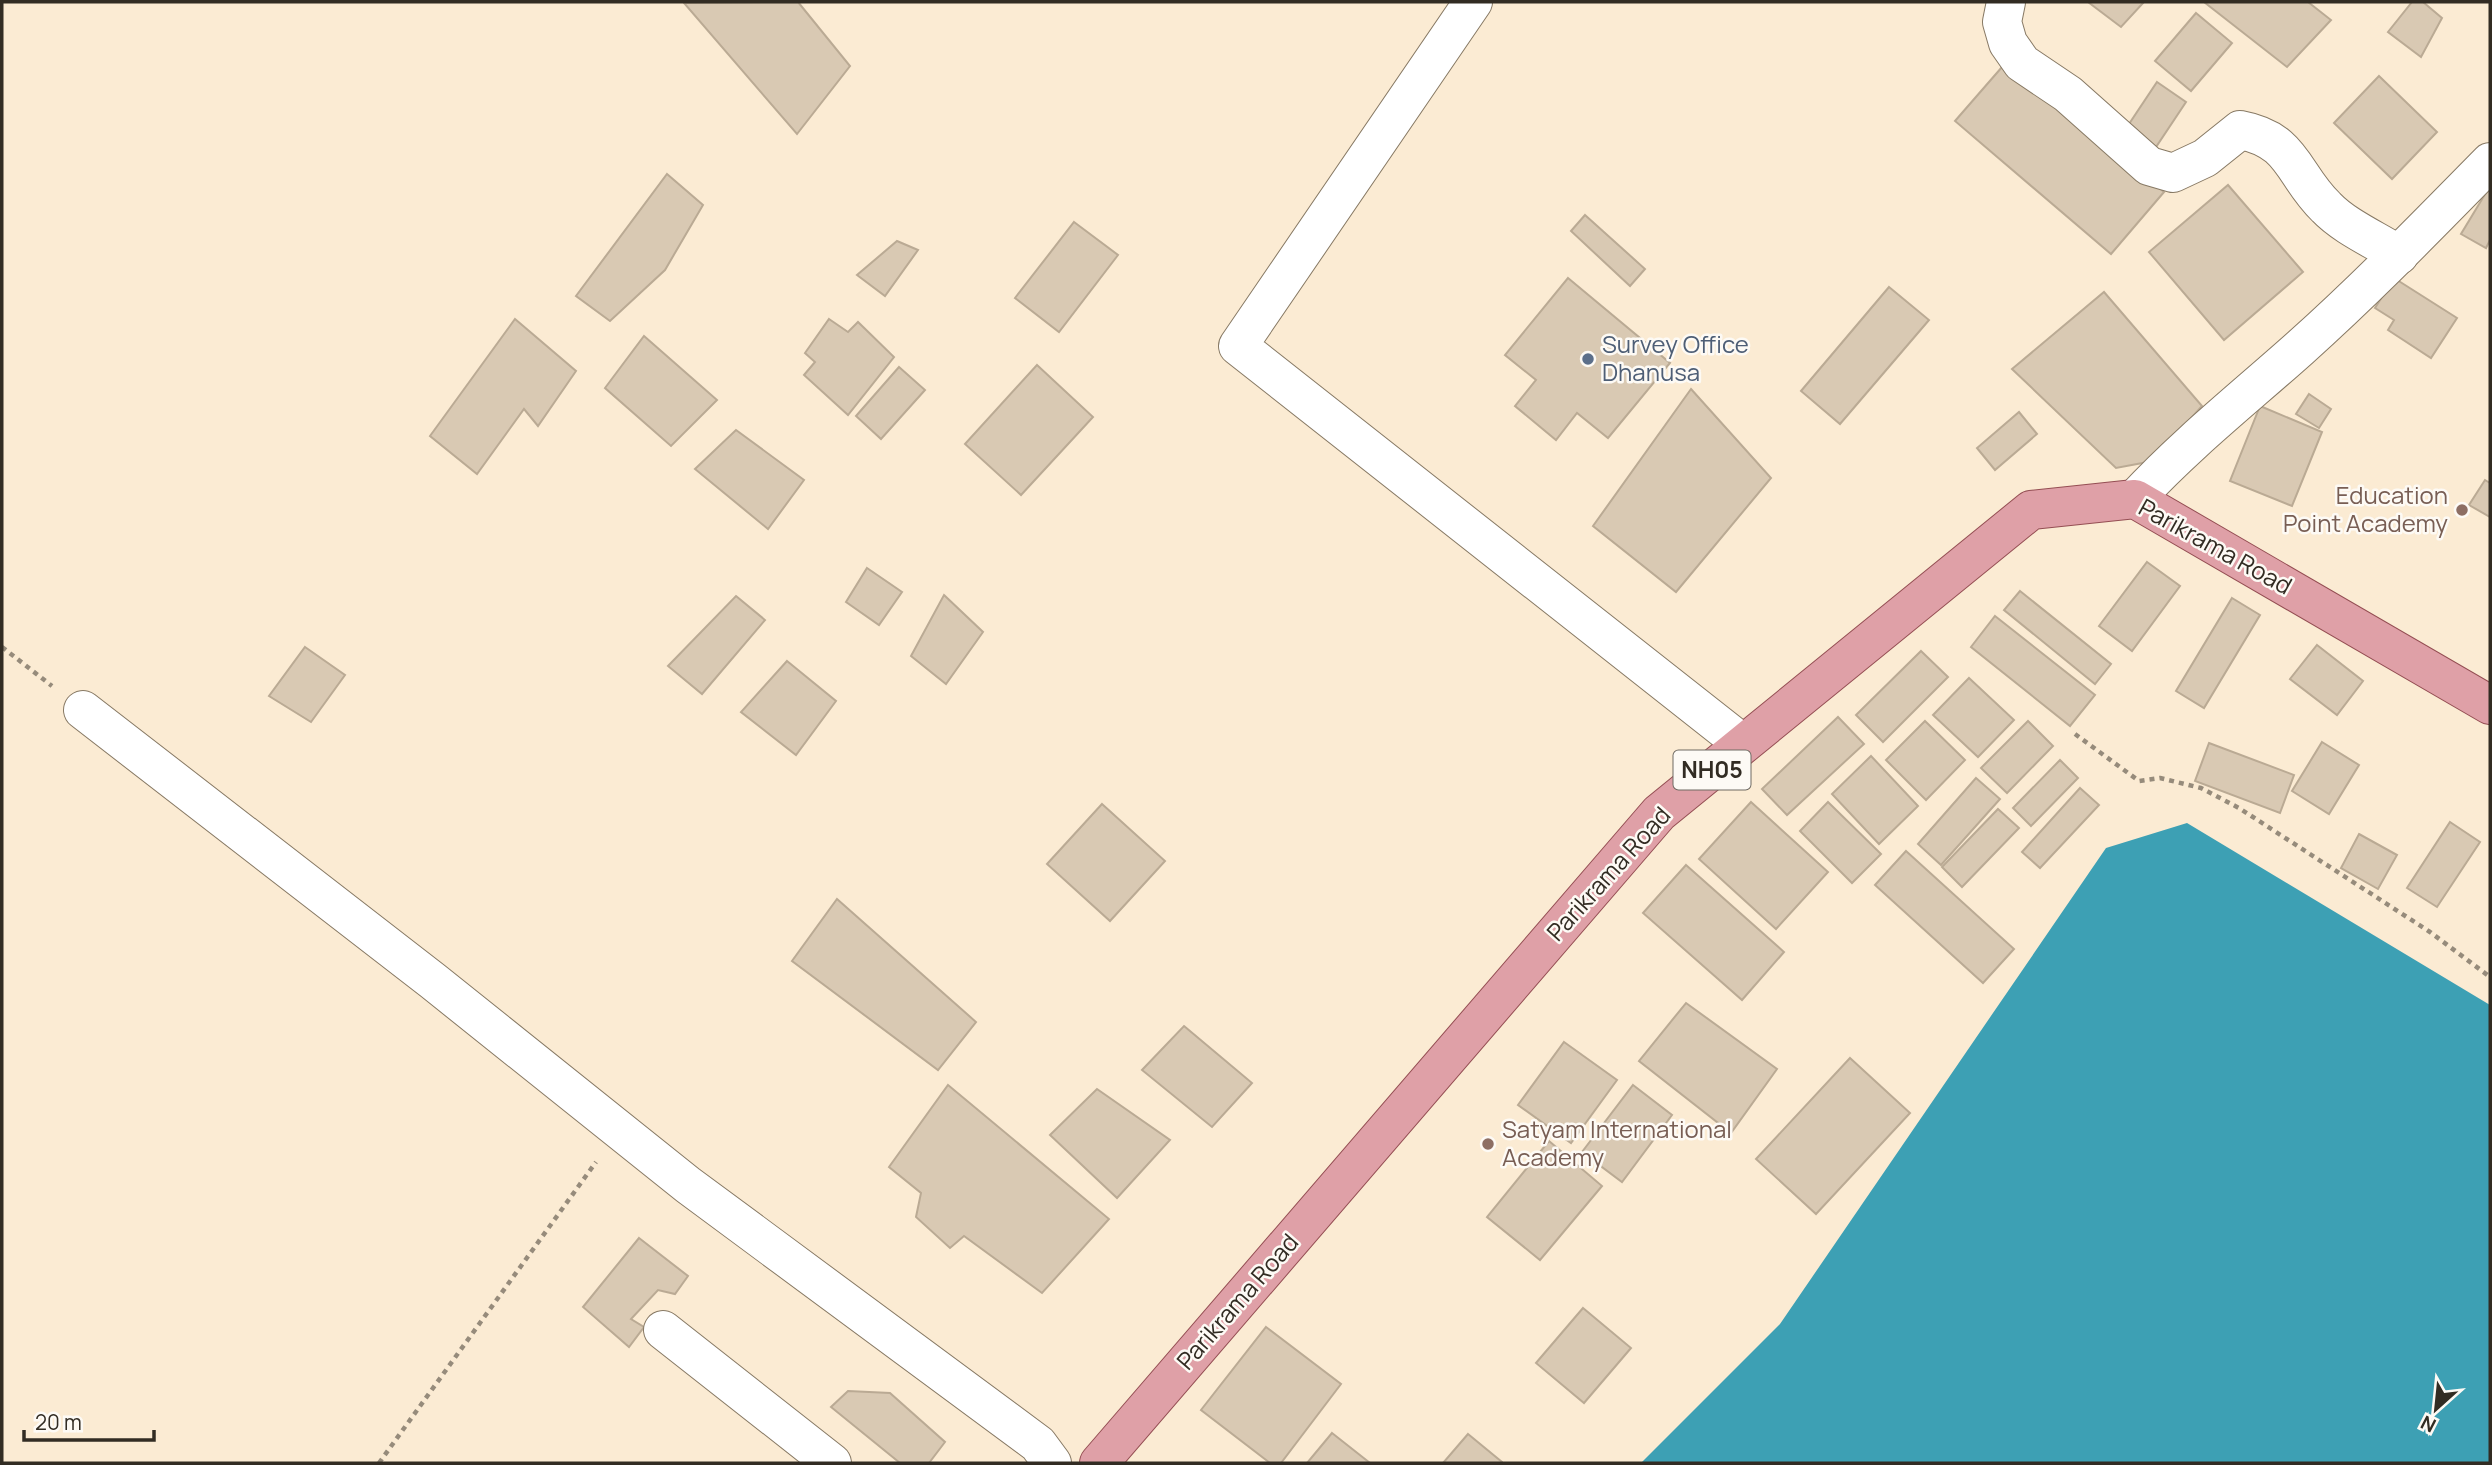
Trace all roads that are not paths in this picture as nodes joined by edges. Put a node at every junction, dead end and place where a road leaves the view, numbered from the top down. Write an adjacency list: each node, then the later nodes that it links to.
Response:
1 (1473, 2): 8 (street)
2 (2006, 2): 4 (street)
3 (2490, 162): 4 (street)
4 (2399, 255): 5 (street)
5 (2135, 499): 6 (main road, Parikrama Road); 8 (main road, Parikrama Road / NH05)
6 (2490, 705)
7 (83, 710): 11 (street)
8 (1743, 744): 12 (main road, Parikrama Road / NH05)
9 (663, 1330): 10 (street)
10 (832, 1463)
11 (1052, 1463)
12 (1099, 1463)

